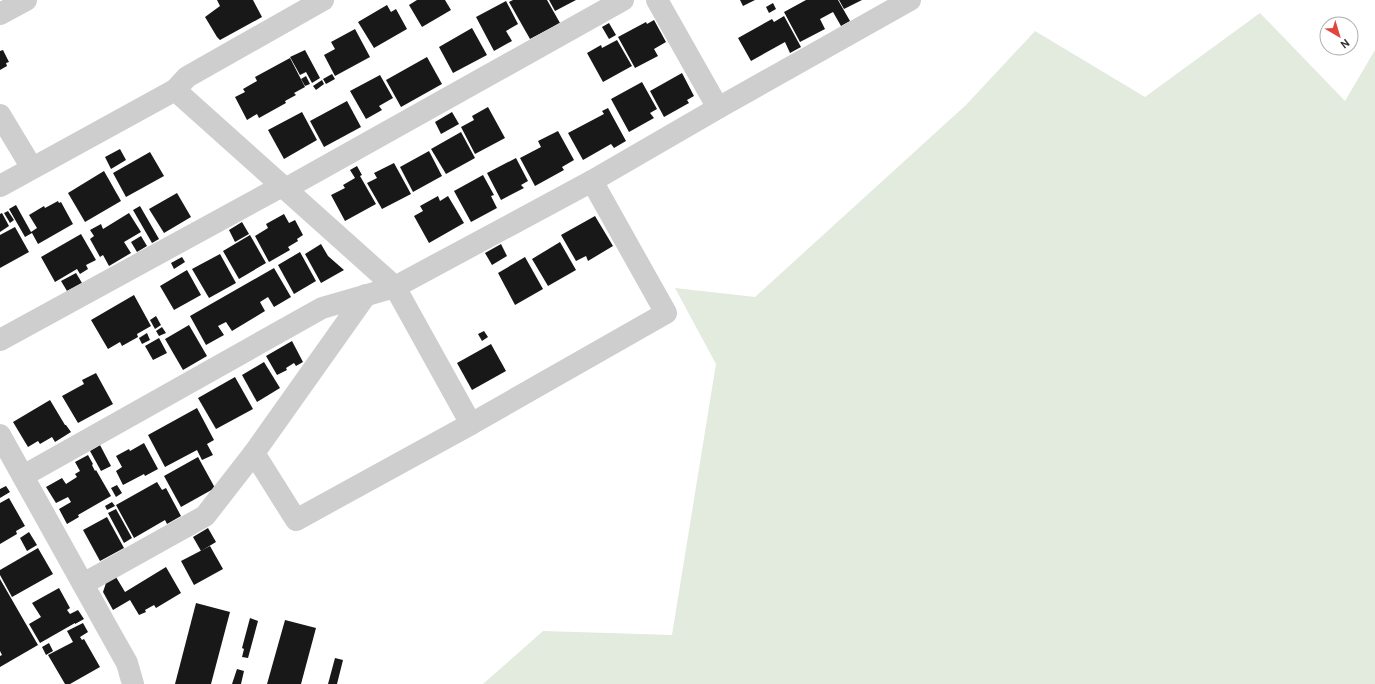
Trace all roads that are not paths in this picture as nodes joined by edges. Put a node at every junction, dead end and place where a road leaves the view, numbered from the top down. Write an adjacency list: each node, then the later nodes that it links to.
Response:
1 (26, 0): 6 (street)
2 (323, 0): 7 (street)
3 (622, 0): 13 (street)
4 (657, 0): 8 (street)
5 (910, 0): 8 (street)
6 (0, 14)
7 (175, 90): 10 (street); 13 (street)
8 (718, 108): 11 (street)
9 (0, 115): 10 (street)
10 (32, 168): 12 (street)
11 (592, 181): 14 (street); 17 (street)
12 (0, 186)
13 (283, 187): 14 (street); 16 (street)
14 (395, 287): 15 (street); 17 (street)
15 (366, 295): 19 (street); 20 (street)
16 (0, 340)
17 (471, 424): 19 (street)
18 (0, 435): 20 (street)
19 (254, 453): 21 (street)
20 (23, 476): 21 (street)
21 (82, 584): 22 (street)
22 (133, 684)

